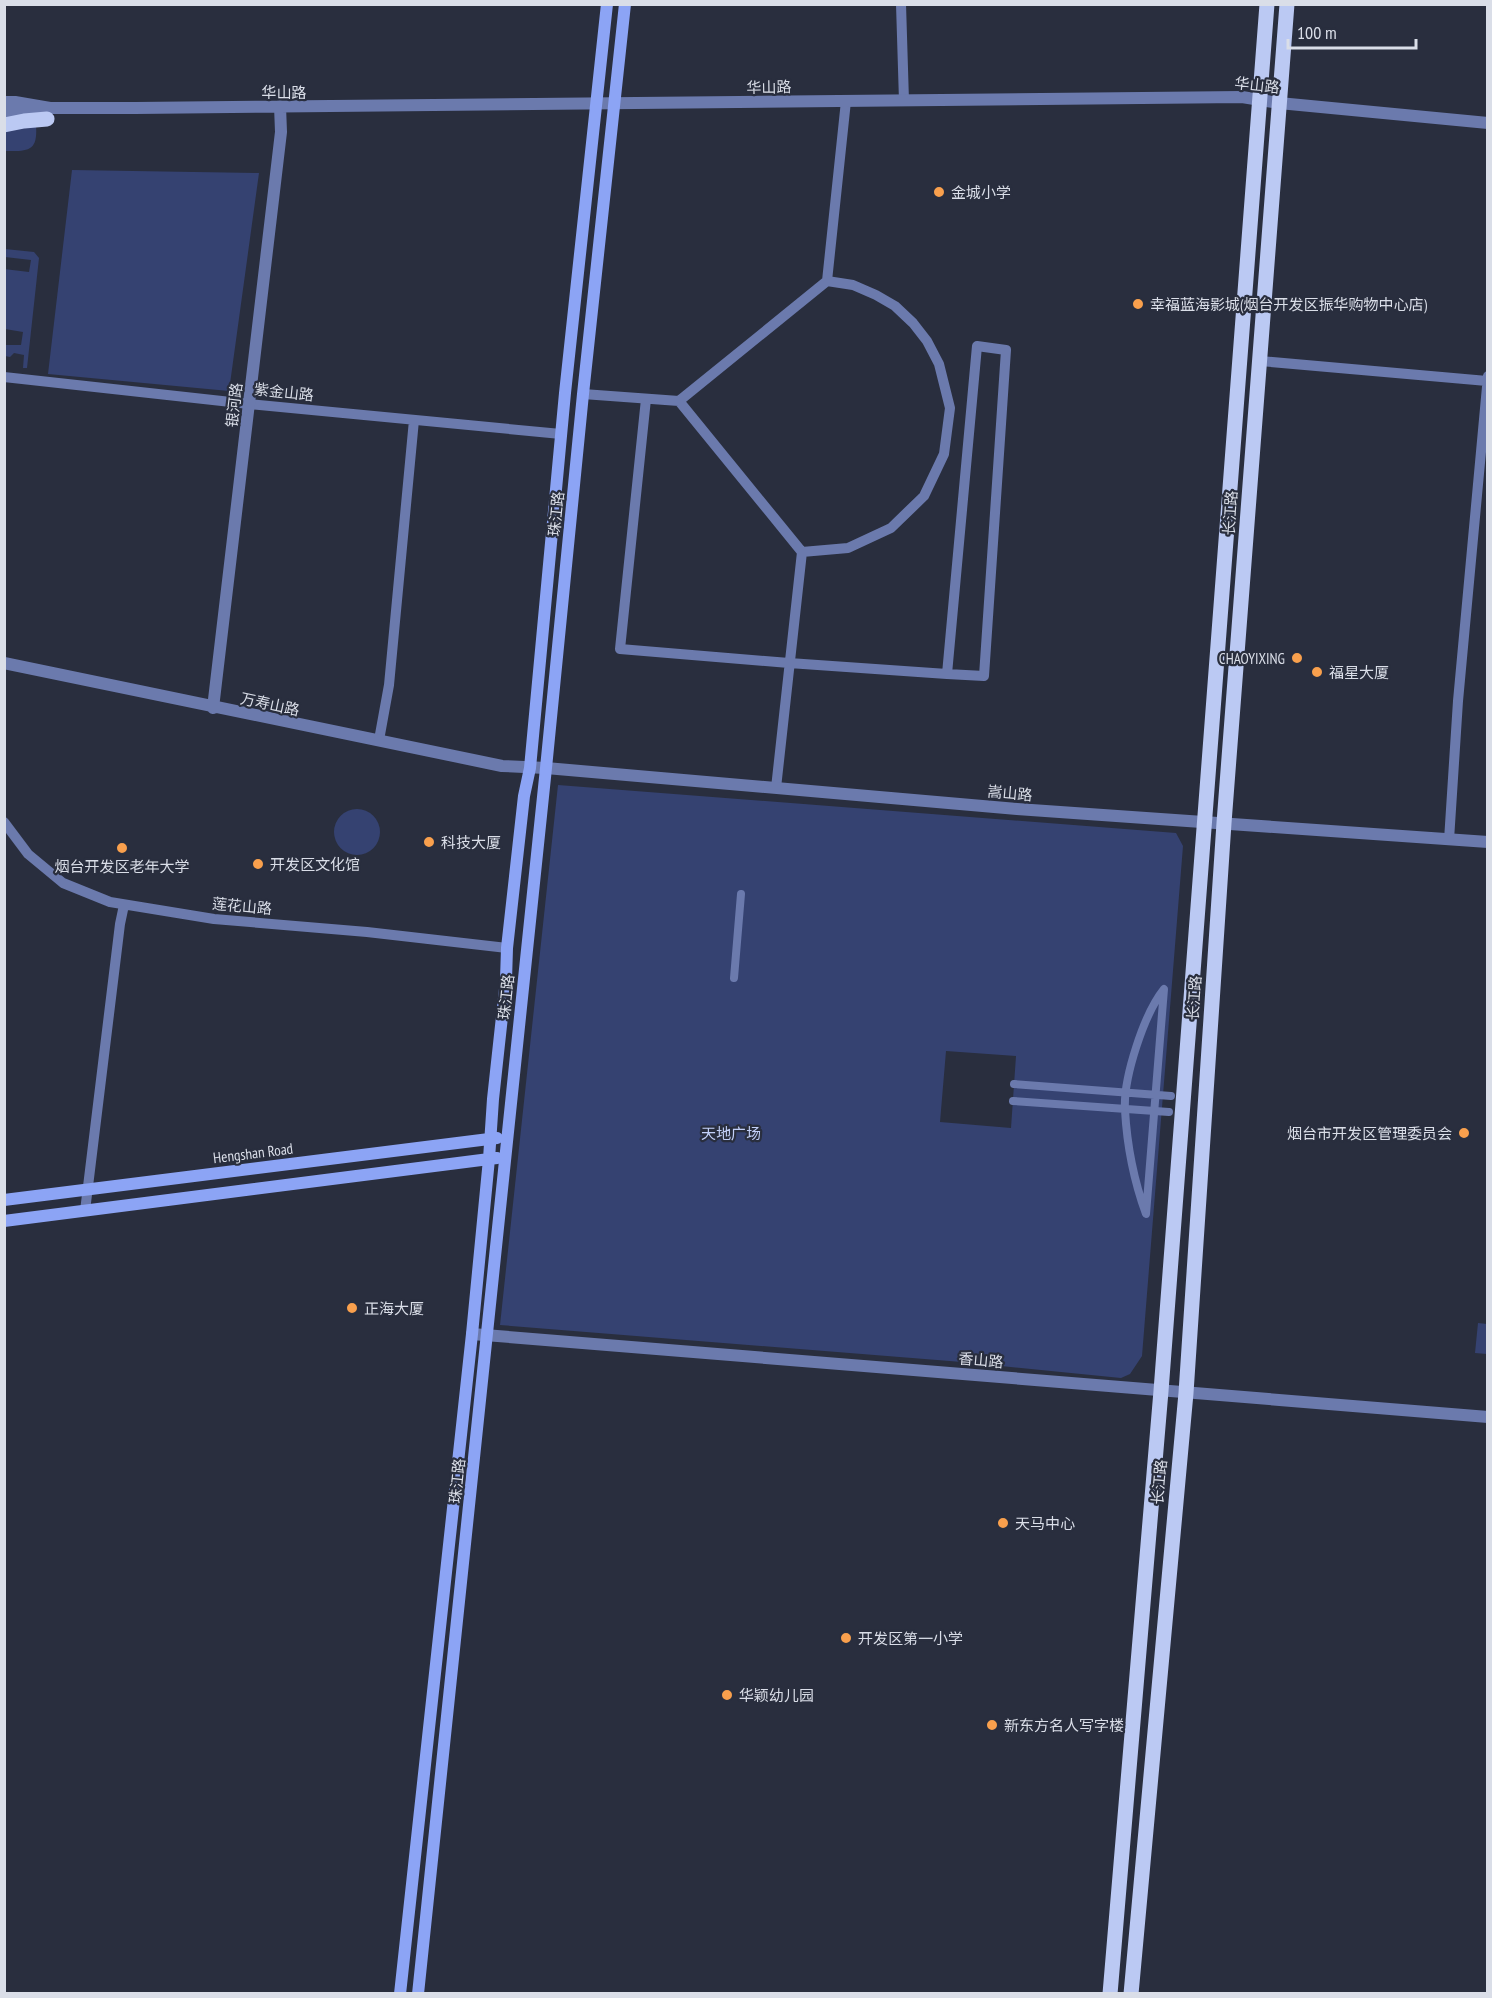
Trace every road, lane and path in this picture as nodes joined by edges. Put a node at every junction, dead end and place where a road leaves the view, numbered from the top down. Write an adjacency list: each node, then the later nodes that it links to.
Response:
1 (607, 4): 11 (main road)
2 (625, 4): 12 (main road, 珠江路)
3 (901, 4): 7 (street)
4 (1267, 4): 6 (main road, 长江路)
5 (1287, 4): 10 (main road, 长江路)
6 (1260, 99): 7 (street, 华山路); 10 (street, 华山路); 38 (main road, 长江路)
7 (904, 100): 8 (street, 华山路)
8 (846, 101): 12 (street, 华山路); 18 (street)
9 (4, 102): 14 (street)
10 (1279, 103): 16 (street, 华山路); 19 (main road, 长江路)
11 (596, 104): 12 (street, 华山路); 13 (street, 华山路); 28 (main road)
12 (616, 104): 23 (main road, 珠江路)
13 (280, 106): 14 (street, 华山路); 26 (street, 银河路)
14 (49, 113): 15 (street); 17 (main road)
15 (4, 114)
16 (1488, 123)
17 (4, 125)
18 (827, 281): 25 (street); 29 (street)
19 (1260, 361): 22 (street); 40 (main road, 长江路)
20 (1488, 376): 22 (street)
21 (4, 377): 26 (street, 紫金山路)
22 (1487, 381): 41 (street)
23 (583, 394): 24 (street); 36 (main road, 珠江路)
24 (646, 399): 25 (street); 31 (street)
25 (679, 401): 29 (street)
26 (249, 404): 27 (street, 紫金山路); 33 (street, 银河路)
27 (414, 420): 28 (street, 紫金山路); 34 (street)
28 (561, 434): 35 (main road)
29 (802, 552): 31 (street)
30 (4, 663): 33 (street, 万寿山路)
31 (789, 663): 32 (street); 37 (street)
32 (947, 674): 32 (street)
33 (213, 708): 34 (street, 万寿山路)
34 (379, 740): 35 (street, 万寿山路)
35 (530, 768): 36 (street, 嵩山路); 45 (main road)
36 (546, 768): 37 (street, 嵩山路); 54 (main road, 珠江路)
37 (776, 788): 38 (street, 嵩山路)
38 (1203, 821): 40 (street, 嵩山路); 63 (main road, 长江路)
39 (4, 822): 44 (street, 莲花山路)
40 (1224, 823): 41 (street, 嵩山路); 64 (main road, 长江路)
41 (1449, 840): 42 (street, 嵩山路)
42 (1488, 842)
43 (741, 894): 46 (street)
44 (124, 905): 45 (street, 莲花山路); 57 (street)
45 (507, 948): 53 (main road)
46 (734, 978)
47 (1014, 1084): 48 (street)
48 (1126, 1093): 49 (street); 51 (street); 51 (street)
49 (1171, 1096)
50 (1013, 1101): 51 (street)
51 (1125, 1108): 52 (street)
52 (1169, 1112)
53 (490, 1138): 54 (main road, Hengshan Road); 56 (main road); 57 (main road, Hengshan Road)
54 (506, 1138): 55 (main road, 珠江路)
55 (504, 1158): 56 (main road); 62 (main road, 珠江路)
56 (489, 1159): 59 (main road); 61 (main road)
57 (86, 1190): 58 (main road, Hengshan Road); 59 (street)
58 (4, 1200)
59 (85, 1211): 60 (main road)
60 (4, 1221)
61 (472, 1334): 62 (street, 香山路); 66 (main road)
62 (487, 1335): 63 (street, 香山路); 67 (main road, 珠江路)
63 (1161, 1391): 64 (street, 香山路); 68 (main road, 长江路)
64 (1186, 1393): 65 (street, 香山路); 69 (main road, 长江路)
65 (1488, 1417)
66 (400, 1994)
67 (418, 1994)
68 (1110, 1994)
69 (1131, 1994)

